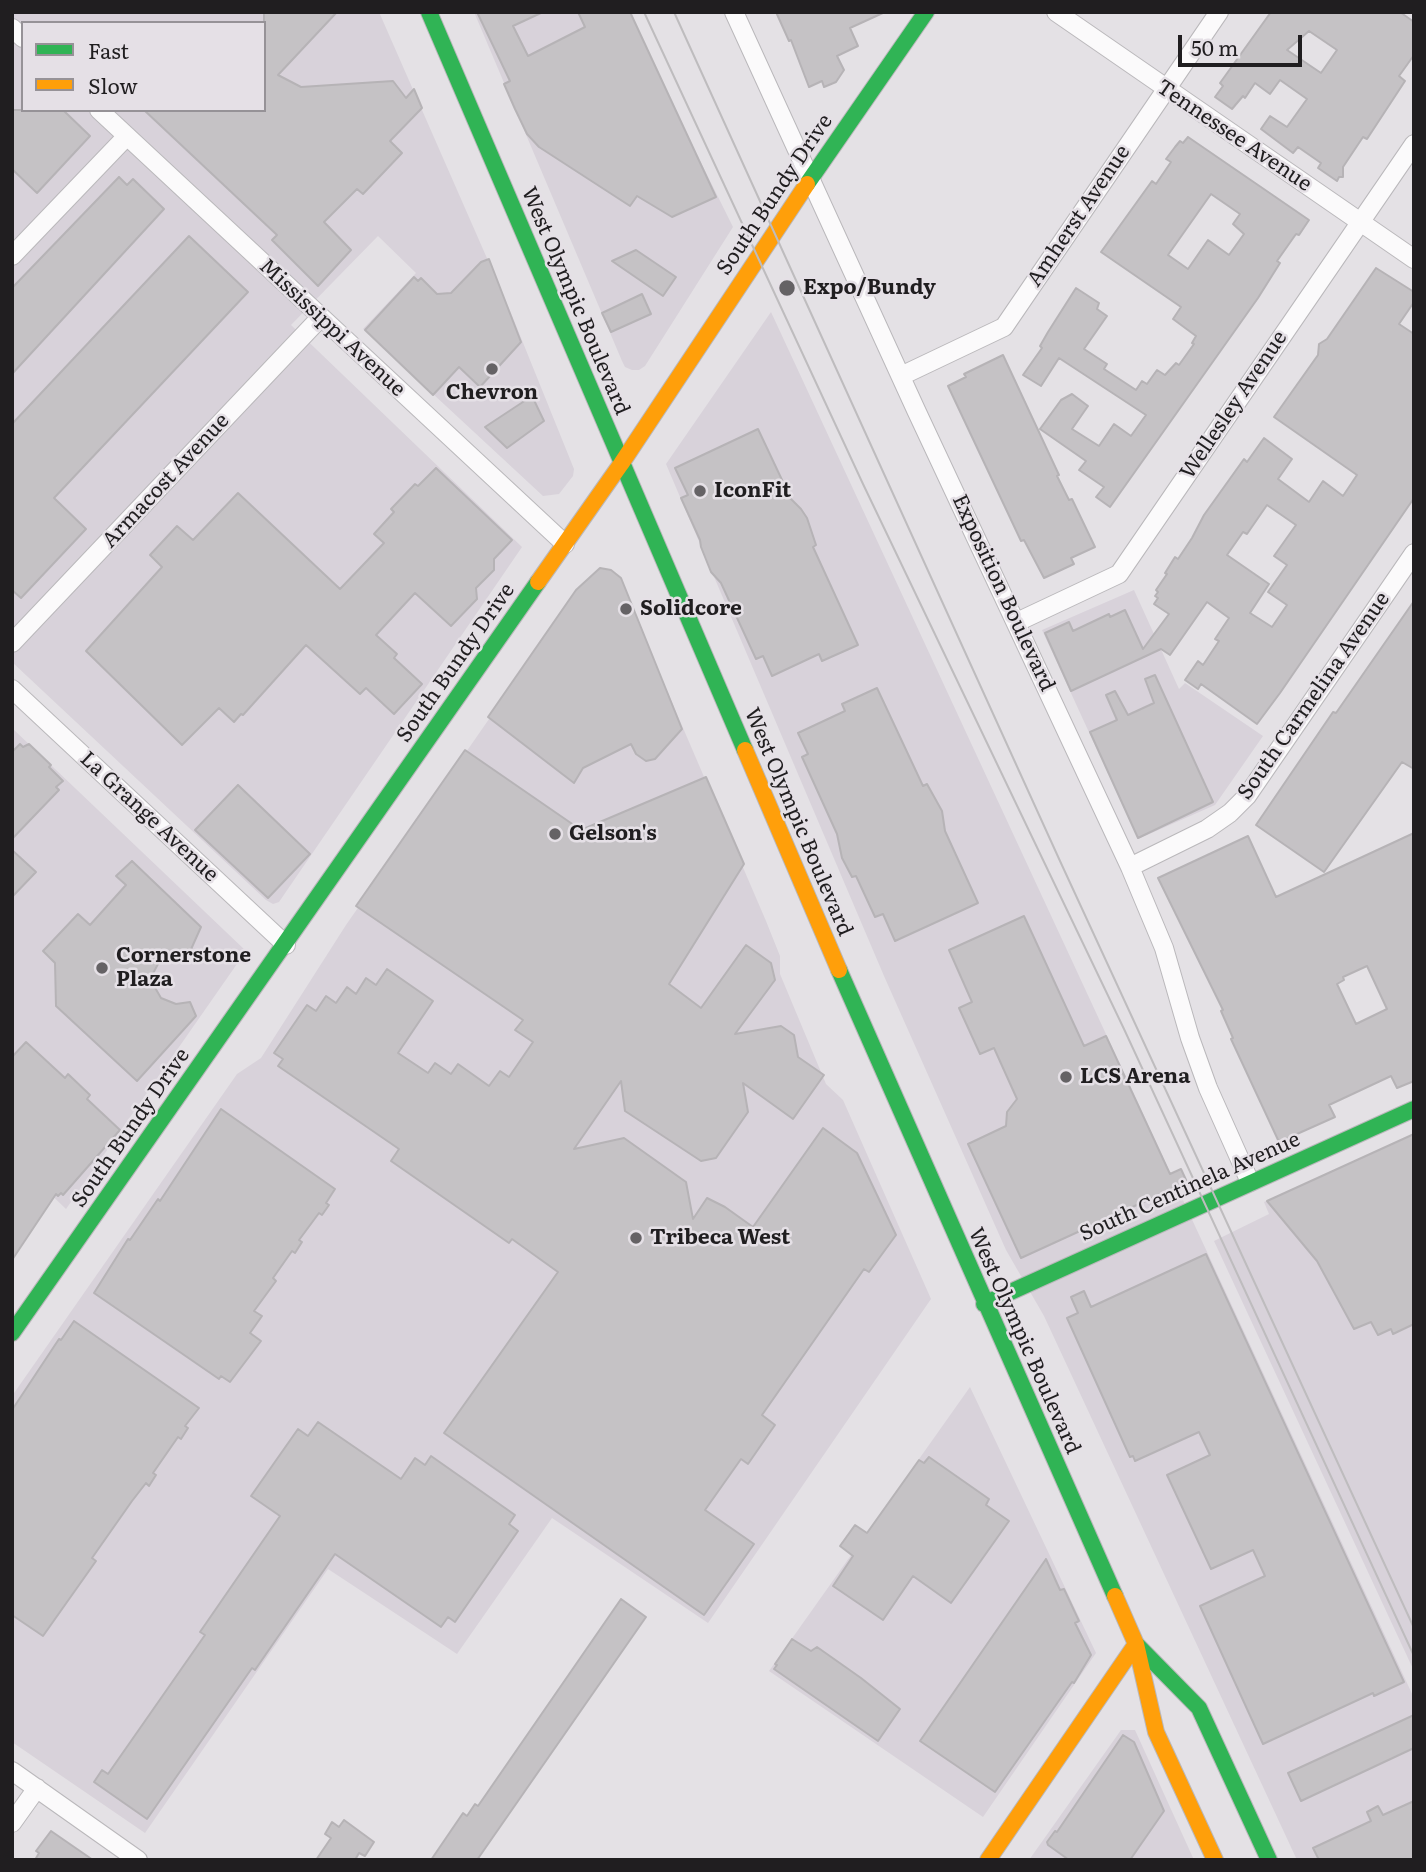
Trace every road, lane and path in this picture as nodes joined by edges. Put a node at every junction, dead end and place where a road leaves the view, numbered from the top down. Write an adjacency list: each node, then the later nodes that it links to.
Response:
1 (429, 12): 16 (main road, West Olympic Boulevard)
2 (734, 12): 10 (street, Exposition Boulevard)
3 (926, 12): 10 (main road, South Bundy Drive)
4 (1056, 12): 6 (street, Tennessee Avenue)
5 (1219, 12): 6 (street, Amherst Avenue)
6 (1166, 89): 11 (street, Tennessee Avenue); 15 (street, Amherst Avenue)
7 (101, 112): 8 (street, Mississippi Avenue)
8 (127, 136): 12 (street); 14 (street, Mississippi Avenue)
9 (1414, 144): 11 (street, Wellesley Avenue)
10 (811, 178): 15 (street, Exposition Boulevard); 16 (main road, South Bundy Drive)
11 (1360, 222): 13 (street, Tennessee Avenue); 19 (street, Wellesley Avenue)
12 (12, 256)
13 (1414, 259)
14 (320, 318): 17 (street, Mississippi Avenue); 20 (street, Armacost Avenue)
15 (901, 376): 19 (street, Exposition Boulevard)
16 (621, 464): 17 (main road, South Bundy Drive); 26 (main road, West Olympic Boulevard)
17 (565, 544): 23 (main road, South Bundy Drive)
18 (1414, 553): 22 (street, South Carmelina Avenue)
19 (1017, 622): 22 (street, Exposition Boulevard)
20 (12, 643)
21 (12, 689): 23 (street, La Grange Avenue)
22 (1130, 867): 25 (street, Exposition Boulevard)
23 (286, 945): 27 (main road, South Bundy Drive)
24 (1414, 1109): 25 (main road, South Centinela Avenue)
25 (1250, 1182): 26 (main road, South Centinela Avenue)
26 (984, 1304): 28 (main road, West Olympic Boulevard)
27 (12, 1333)
28 (1136, 1644): 33 (main road); 34 (main road); 35 (main road)
29 (12, 1771): 30 (street)
30 (37, 1788): 31 (street); 32 (street)
31 (12, 1823)
32 (138, 1860)
33 (988, 1860)
34 (1215, 1860)
35 (1269, 1860)

